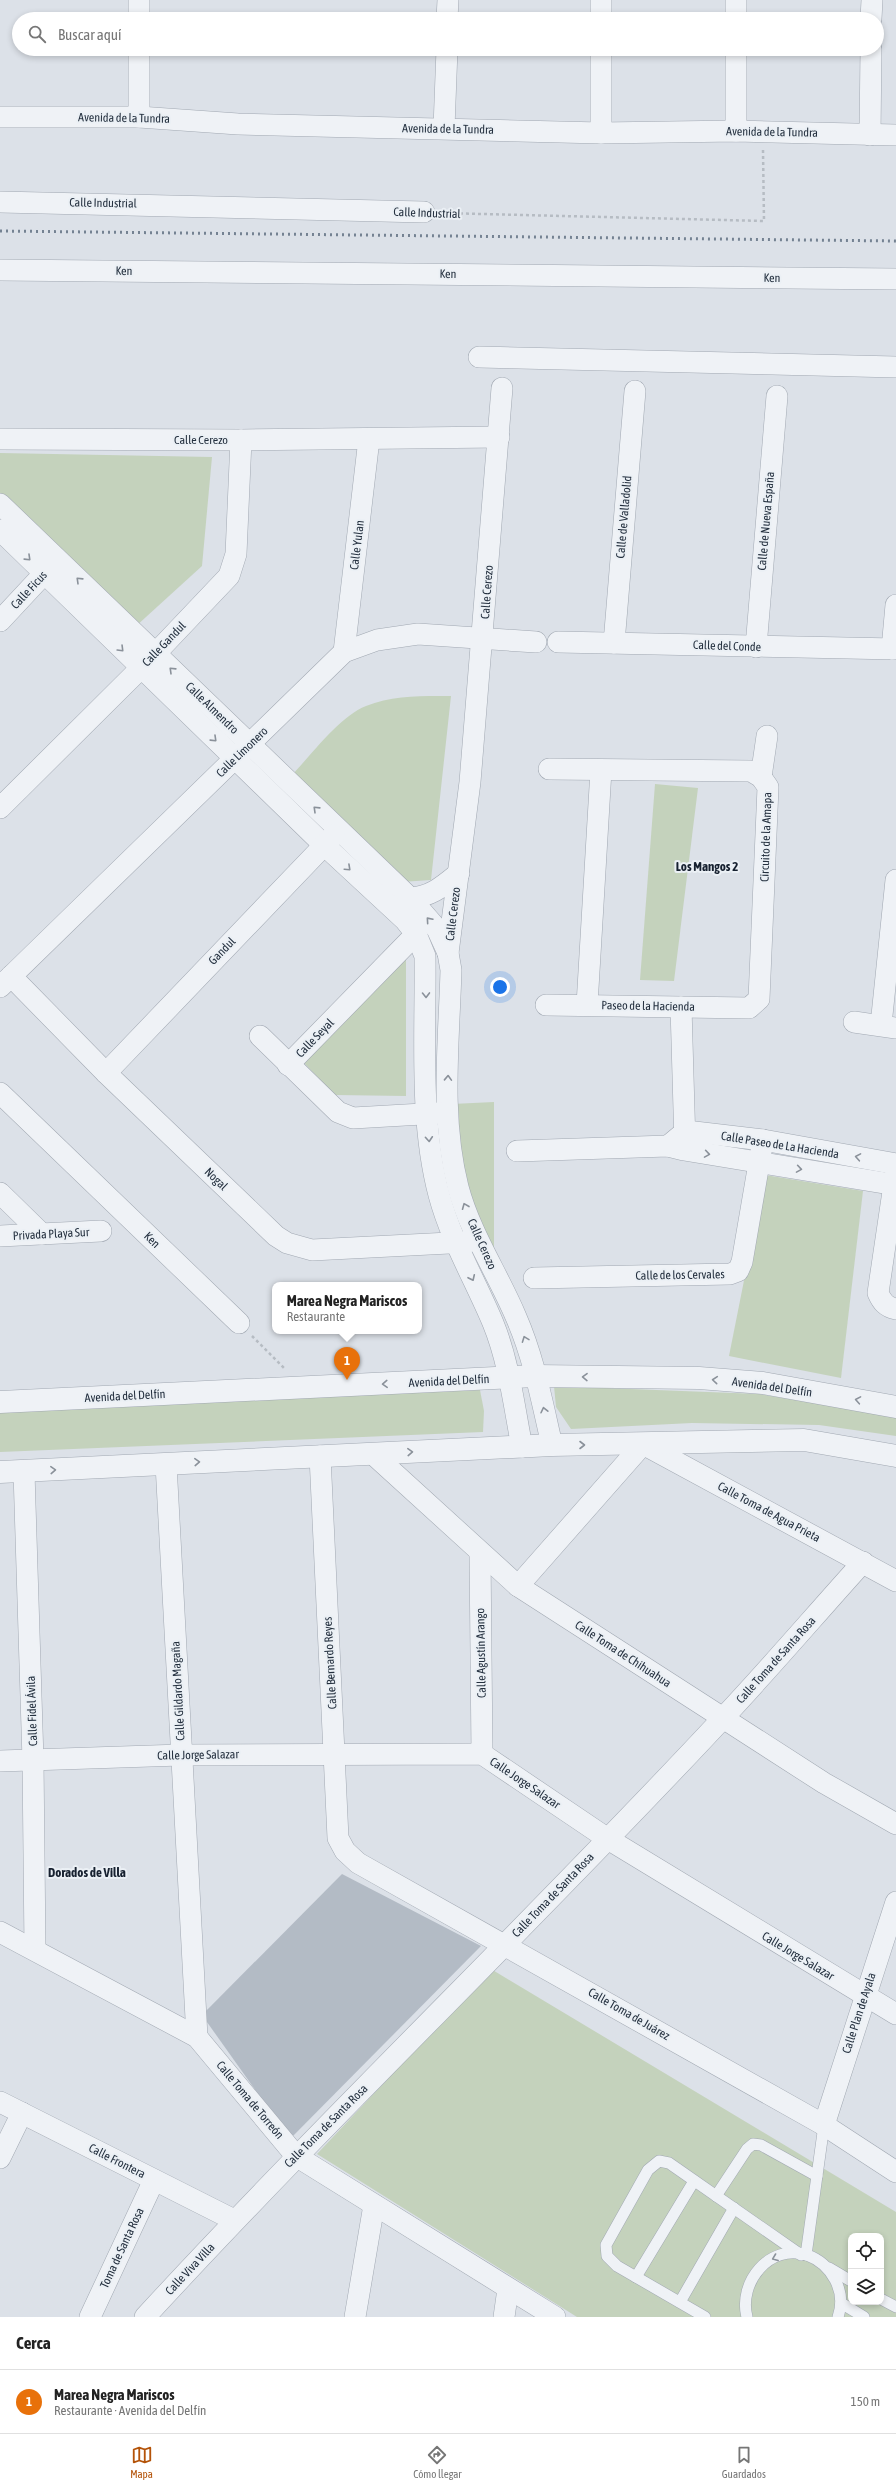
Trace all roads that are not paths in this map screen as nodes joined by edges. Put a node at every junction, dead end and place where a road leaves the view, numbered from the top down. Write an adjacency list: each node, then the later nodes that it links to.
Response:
1 (139, 0): 6 (street)
2 (448, 0): 7 (street)
3 (601, 0): 8 (street)
4 (736, 0): 9 (street)
5 (872, 0): 10 (street)
6 (139, 12)
7 (447, 12)
8 (601, 12)
9 (736, 12)
10 (871, 12)
11 (139, 56): 17 (street)
12 (446, 56): 18 (street)
13 (601, 56): 20 (street)
14 (736, 56): 19 (street)
15 (871, 56): 21 (street)
16 (0, 117): 17 (street, Avenida de la Tundra)
17 (139, 117): 18 (street, Avenida de la Tundra)
18 (444, 128): 20 (street, Avenida de la Tundra)
19 (736, 131): 20 (street, Avenida de la Tundra); 21 (street, Avenida de la Tundra)
20 (601, 133)
21 (870, 135): 22 (street, Avenida de la Tundra)
22 (896, 135)
23 (0, 202): 24 (street, Calle Industrial)
24 (424, 212)
25 (0, 270): 26 (street, Ken)
26 (896, 279)
27 (479, 357): 28 (street)
28 (896, 367)
29 (502, 388): 32 (street, Calle Cerezo)
30 (635, 391): 44 (street, Calle de Valladolid)
31 (777, 396): 45 (street, Calle de Nueva España)
32 (499, 437): 34 (street, Calle Cerezo); 41 (street, Calle Cerezo)
33 (0, 439): 35 (street, Calle Cerezo)
34 (369, 439): 35 (street, Calle Cerezo); 47 (street, Calle Yulan)
35 (241, 440): 48 (street, Calle Gandul)
36 (0, 504): 38 (street, Calle Almendro)
37 (0, 530): 38 (street, Calle Almendro, one-way to 38)
38 (51, 566): 40 (street, Calle Ficus); 48 (street, Calle Almendro, one-way to 38); 49 (street, Calle Almendro, one-way to 49)
39 (896, 605): 46 (street)
40 (0, 621)
41 (483, 637): 42 (street, Calle Limonero); 47 (street, Calle Limonero); 59 (street, Calle Cerezo)
42 (536, 642)
43 (558, 642): 44 (street, Calle del Conde)
44 (614, 643): 45 (street, Calle del Conde)
45 (756, 647): 46 (street, Calle del Conde)
46 (894, 649)
47 (344, 652): 51 (street, Calle Limonero)
48 (155, 654): 49 (street, Calle Gandul); 51 (street, Calle Almendro, one-way to 48)
49 (141, 668): 52 (street, Calle Almendro, one-way to 52); 56 (street, Calle Gandul)
50 (767, 736): 55 (street)
51 (250, 745): 52 (street, Calle Limonero); 57 (street, Calle Almendro, one-way to 51)
52 (235, 760): 58 (street, Calle Almendro); 65 (street, Calle Limonero)
53 (549, 769): 54 (street, Circuito de la Amapa)
54 (601, 770): 55 (street, Circuito de la Amapa); 67 (street)
55 (761, 777): 69 (street, Circuito de la Amapa)
56 (0, 808)
57 (338, 830): 58 (street, Gandul); 61 (street, Calle Almendro)
58 (324, 846): 62 (street, Calle Almendro, one-way to 62); 74 (street, Gandul)
59 (459, 873): 61 (street); 63 (street, Calle Cerezo)
60 (896, 880): 71 (street)
61 (410, 898): 63 (street, Calle Almendro, one-way to 61)
62 (416, 934): 64 (street, Calle Almendro); 73 (street, Calle Seyal)
63 (448, 953): 76 (street, Calle Cerezo, one-way to 63)
64 (425, 956): 76 (street, Calle Cerezo, one-way to 76)
65 (5, 982): 74 (street, Nogal)
66 (546, 1005): 67 (street, Paseo de la Hacienda)
67 (587, 1005): 68 (street, Paseo de la Hacienda)
68 (681, 1007): 69 (street, Paseo de la Hacienda); 78 (street)
69 (749, 1008)
70 (854, 1022): 71 (street)
71 (889, 1027)
72 (260, 1036): 73 (street)
73 (288, 1065): 76 (street, Calle Seyal)
74 (106, 1073): 88 (street, Nogal)
75 (0, 1093): 91 (street, Ken)
76 (437, 1113): 87 (street, Calle Cerezo, one-way to 76); 88 (street, Calle Cerezo, one-way to 88)
77 (764, 1140): 78 (street, Calle Paseo de La Hacienda); 80 (street); 81 (street, Calle Paseo de La Hacienda, one-way to 77)
78 (680, 1142): 79 (street, Calle Paseo de La Hacienda); 80 (street, Calle Paseo de La Hacienda, one-way to 80)
79 (517, 1151)
80 (760, 1163): 82 (street, Calle Paseo de La Hacienda, one-way to 82); 89 (street, Calle de los Cervales)
81 (896, 1164)
82 (895, 1179): 90 (street)
83 (0, 1193): 85 (street)
84 (101, 1231): 85 (street, Privada Playa Sur)
85 (42, 1234): 86 (street, Privada Playa Sur)
86 (0, 1236)
87 (480, 1242): 88 (street, Nogal); 92 (street, Calle Cerezo, one-way to 87)
88 (455, 1243): 93 (street, Calle Cerezo, one-way to 93)
89 (534, 1278)
90 (896, 1308)
91 (238, 1323)
92 (536, 1376): 93 (street, Avenida del Delfín); 95 (street, Avenida del Delfín, one-way to 92); 97 (street, one-way to 92)
93 (509, 1378): 94 (street, Avenida del Delfín, one-way to 94); 98 (street)
94 (0, 1402)
95 (896, 1407)
96 (643, 1444): 97 (street, one-way to 96); 101 (street); 106 (street, Calle Toma de Agua Prieta); 108 (street)
97 (552, 1445): 98 (street)
98 (522, 1447): 99 (street, one-way to 98)
99 (373, 1454): 100 (street); 105 (street, Calle Toma de Chihuahua)
100 (320, 1456): 102 (street, one-way to 100); 110 (street, Calle Bernardo Reyes)
101 (896, 1456)
102 (166, 1464): 104 (street, one-way to 102); 112 (street, Calle Gildardo Magaña)
103 (0, 1472): 104 (street)
104 (24, 1472): 113 (street, Calle Fidel Ávila)
105 (480, 1553): 108 (street, Calle Toma de Chihuahua); 111 (street, Calle Agustín Arango)
106 (863, 1562): 107 (street, Calle Toma de Agua Prieta); 109 (street, Calle Toma de Santa Rosa)
107 (896, 1580)
108 (518, 1586): 109 (street, Calle Toma de Chihuahua)
109 (724, 1718): 115 (street, Calle Toma de Chihuahua); 116 (street, Calle Toma de Santa Rosa)
110 (334, 1753): 111 (street, Calle Jorge Salazar); 112 (street, Calle Jorge Salazar); 117 (street, Calle Bernardo Reyes)
111 (482, 1754): 116 (street, Calle Jorge Salazar)
112 (181, 1755): 113 (street, Calle Jorge Salazar); 124 (street, Calle Gildardo Magaña)
113 (33, 1760): 114 (street, Calle Jorge Salazar); 121 (street, Calle Fidel Ávila)
114 (0, 1761)
115 (896, 1824)
116 (608, 1839): 120 (street, Calle Toma de Santa Rosa); 122 (street, Calle Jorge Salazar)
117 (358, 1863): 120 (street, Calle Toma de Juárez)
118 (896, 1902): 122 (street, Calle Plan de Ayala)
119 (0, 1932): 121 (street, Calle Toma de Torreón)
120 (506, 1944): 127 (street, Calle Toma de Juárez); 128 (street, Calle Toma de Santa Rosa)
121 (35, 1950): 124 (street, Calle Toma de Torreón)
122 (864, 1996): 123 (street, Calle Jorge Salazar); 127 (street, Calle Plan de Ayala)
123 (896, 2014)
124 (198, 2037): 128 (street, Calle Toma de Torreón)
125 (0, 2102): 126 (street, Calle Frontera)
126 (22, 2113): 129 (street); 132 (street, Calle Frontera)
127 (824, 2125): 130 (street, Calle Toma de Juárez); 131 (lane)
128 (296, 2156): 135 (street, Calle Toma de Torreón); 137 (street, Calle Toma de Santa Rosa)
129 (0, 2158)
130 (896, 2172)
131 (817, 2176): 134 (lane); 138 (lane)
132 (154, 2180): 137 (street, Calle Frontera); 147 (street, Toma de Santa Rosa)
133 (694, 2181): 134 (lane); 140 (lane); 140 (lane)
134 (716, 2196): 136 (lane)
135 (374, 2205): 142 (street, Calle Toma de Torreón); 149 (street)
136 (734, 2208): 138 (lane); 144 (lane)
137 (234, 2220): 148 (street, Calle Viva Villa)
138 (804, 2255): 139 (lane); 153 (lane, one-way to 153)
139 (821, 2263): 141 (lane); 145 (lane)
140 (636, 2277): 144 (lane)
141 (848, 2279)
142 (508, 2289): 150 (street); 151 (street, Calle Toma de Torreón)
143 (884, 2301): 146 (lane)
144 (680, 2302): 152 (lane)
145 (841, 2303): 154 (lane); 155 (lane)
146 (896, 2307)
147 (90, 2317)
148 (145, 2317)
149 (355, 2317)
150 (504, 2317)
151 (555, 2317)
152 (705, 2317)
153 (747, 2317)
154 (838, 2317)
155 (864, 2317)

